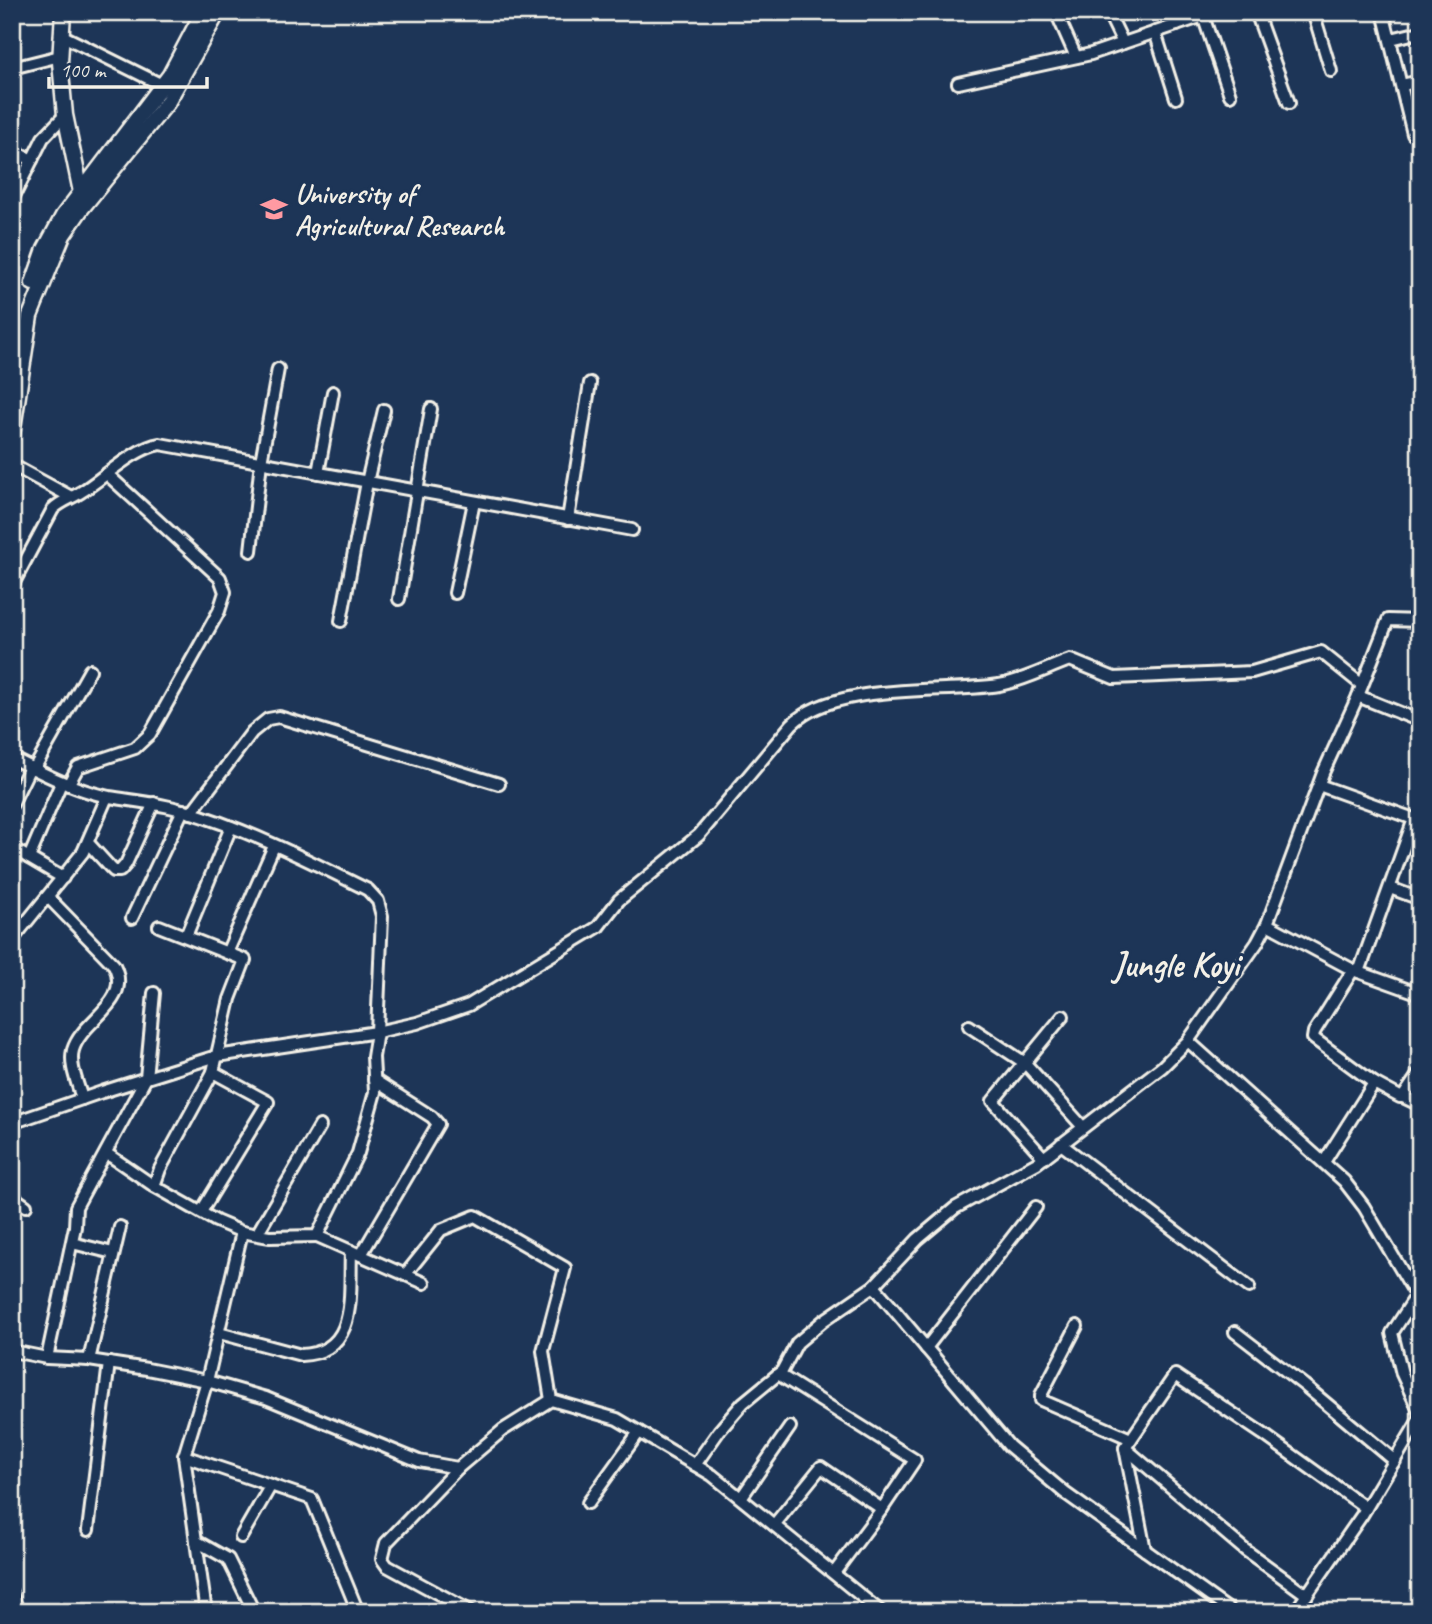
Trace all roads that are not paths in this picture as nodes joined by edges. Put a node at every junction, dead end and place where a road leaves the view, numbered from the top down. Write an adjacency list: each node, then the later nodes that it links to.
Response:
1 (203, 12): 23 (street)
2 (218, 12): 41 (street)
3 (1055, 12): 18 (street)
4 (1108, 12): 16 (street)
5 (1171, 12): 11 (street)
6 (1256, 12): 27 (street)
7 (1313, 12): 20 (street)
8 (1383, 12): 15 (street)
9 (62, 13): 14 (street)
10 (1209, 14): 11 (street); 25 (street)
11 (1177, 25): 12 (street)
12 (1155, 32): 16 (street); 26 (street)
13 (1420, 32): 15 (street)
14 (61, 35): 17 (street); 23 (street)
15 (1391, 39): 24 (street)
16 (1123, 43): 18 (street)
17 (60, 56): 19 (street); 28 (street)
18 (1076, 57): 22 (street)
19 (12, 68)
20 (1331, 71)
21 (1420, 80): 24 (street)
22 (958, 83)
23 (162, 85): 32 (street)
24 (1402, 85): 29 (street)
25 (1230, 95)
26 (1176, 98)
27 (1289, 103)
28 (65, 115): 31 (street); 32 (street)
29 (1420, 137)
30 (12, 150): 31 (street)
31 (32, 160): 33 (street)
32 (81, 192): 34 (street)
33 (12, 200)
34 (15, 328): 36 (street)
35 (278, 369): 42 (street)
36 (12, 383)
37 (590, 383): 50 (street)
38 (333, 392): 44 (street)
39 (431, 409): 47 (street)
40 (384, 410): 46 (street)
41 (12, 435)
42 (261, 462): 44 (street); 45 (street); 52 (street)
43 (12, 465): 48 (street)
44 (318, 472): 46 (street)
45 (107, 474): 48 (street); 63 (street)
46 (367, 482): 47 (street); 56 (street)
47 (418, 491): 49 (street); 55 (street)
48 (71, 497): 53 (street)
49 (474, 502): 50 (street); 54 (street)
50 (568, 519): 51 (street)
51 (632, 530)
52 (251, 551)
53 (12, 586)
54 (455, 593)
55 (399, 598)
56 (341, 621)
57 (1420, 621): 59 (street)
58 (90, 670): 62 (street)
59 (1360, 691): 60 (street); 65 (street); 91 (street)
60 (1420, 720)
61 (12, 758): 62 (street)
62 (32, 768): 63 (street); 68 (street)
63 (65, 784): 66 (street); 75 (street)
64 (499, 784): 69 (street)
65 (1318, 785): 70 (street); 81 (street)
66 (107, 797): 67 (street); 72 (street)
67 (154, 803): 69 (street); 72 (street)
68 (12, 804)
69 (187, 811): 71 (street); 80 (street)
70 (1417, 820): 77 (street)
71 (231, 827): 73 (street); 83 (street)
72 (88, 843): 76 (street)
73 (274, 846): 85 (street); 91 (street)
74 (12, 848): 75 (street)
75 (29, 858): 76 (street)
76 (63, 878): 78 (street)
77 (1390, 888): 79 (street); 86 (street)
78 (48, 897): 84 (street); 101 (street)
79 (1420, 899)
80 (132, 918)
81 (1267, 924): 86 (street); 92 (street)
82 (159, 926): 83 (street)
83 (186, 936): 85 (street)
84 (12, 940)
85 (227, 953): 93 (street)
86 (1356, 971): 88 (street); 99 (street)
87 (153, 993): 97 (street)
88 (1420, 994)
89 (1063, 1016): 94 (street)
90 (969, 1026): 94 (street)
91 (377, 1032): 93 (street); 98 (street)
92 (1188, 1041): 105 (street); 109 (street)
93 (217, 1056): 95 (street); 97 (street)
94 (1025, 1063): 105 (street); 108 (street)
95 (213, 1072): 110 (street); 114 (street)
96 (1420, 1072): 100 (street)
97 (146, 1078): 101 (street); 107 (street)
98 (374, 1080): 118 (street); 121 (street)
99 (1374, 1083): 100 (street); 109 (street)
100 (1403, 1097): 102 (street)
101 (82, 1098): 103 (street)
102 (1420, 1105)
103 (12, 1123)
104 (320, 1126): 117 (street)
105 (1083, 1127): 106 (street)
106 (1061, 1144): 108 (street); 125 (street)
107 (106, 1153): 110 (street); 119 (street)
108 (1044, 1158): 124 (street)
109 (1324, 1162): 126 (street)
110 (154, 1186): 114 (street)
111 (12, 1196): 112 (street)
112 (26, 1206)
113 (1036, 1207): 130 (street)
114 (201, 1212): 116 (street)
115 (120, 1227): 120 (street)
116 (242, 1232): 117 (street); 129 (street)
117 (257, 1234): 118 (street)
118 (317, 1236): 121 (street)
119 (72, 1243): 120 (street); 132 (street)
120 (113, 1253): 133 (street)
121 (356, 1253): 122 (street); 129 (street)
122 (405, 1275): 123 (street); 137 (street)
123 (424, 1283)
124 (873, 1286): 130 (street); 135 (street)
125 (1249, 1287)
126 (1418, 1292): 138 (street)
127 (1077, 1326): 142 (street)
128 (1234, 1332): 144 (street)
129 (219, 1333): 136 (street)
130 (926, 1348): 156 (street)
131 (12, 1351): 132 (street)
132 (47, 1358): 133 (street)
133 (89, 1360): 134 (street)
134 (109, 1363): 136 (street); 153 (street)
135 (778, 1374): 145 (street); 151 (street)
136 (207, 1381): 143 (street); 146 (street)
137 (551, 1400): 141 (street); 146 (street)
138 (1420, 1413)
139 (1420, 1418): 144 (street)
140 (790, 1427): 148 (street)
141 (639, 1432): 145 (street); 149 (street)
142 (1128, 1443): 150 (street); 156 (street); 158 (street)
143 (184, 1456): 147 (street); 155 (street)
144 (1395, 1461): 150 (street)
145 (695, 1465): 148 (street)
146 (458, 1468): 162 (street)
147 (271, 1485): 154 (street); 161 (street)
148 (741, 1498): 152 (street)
149 (588, 1503)
150 (1366, 1508): 158 (street)
151 (882, 1509): 152 (street); 157 (street)
152 (774, 1525): 157 (street)
153 (88, 1530)
154 (241, 1537)
155 (196, 1541): 159 (street); 160 (street)
156 (1145, 1550): 164 (street)
157 (834, 1573): 163 (street)
158 (1307, 1595): 165 (street)
159 (206, 1612)
160 (254, 1612)
161 (358, 1612)
162 (472, 1612)
163 (881, 1612)
164 (1232, 1612)
165 (1295, 1612)

